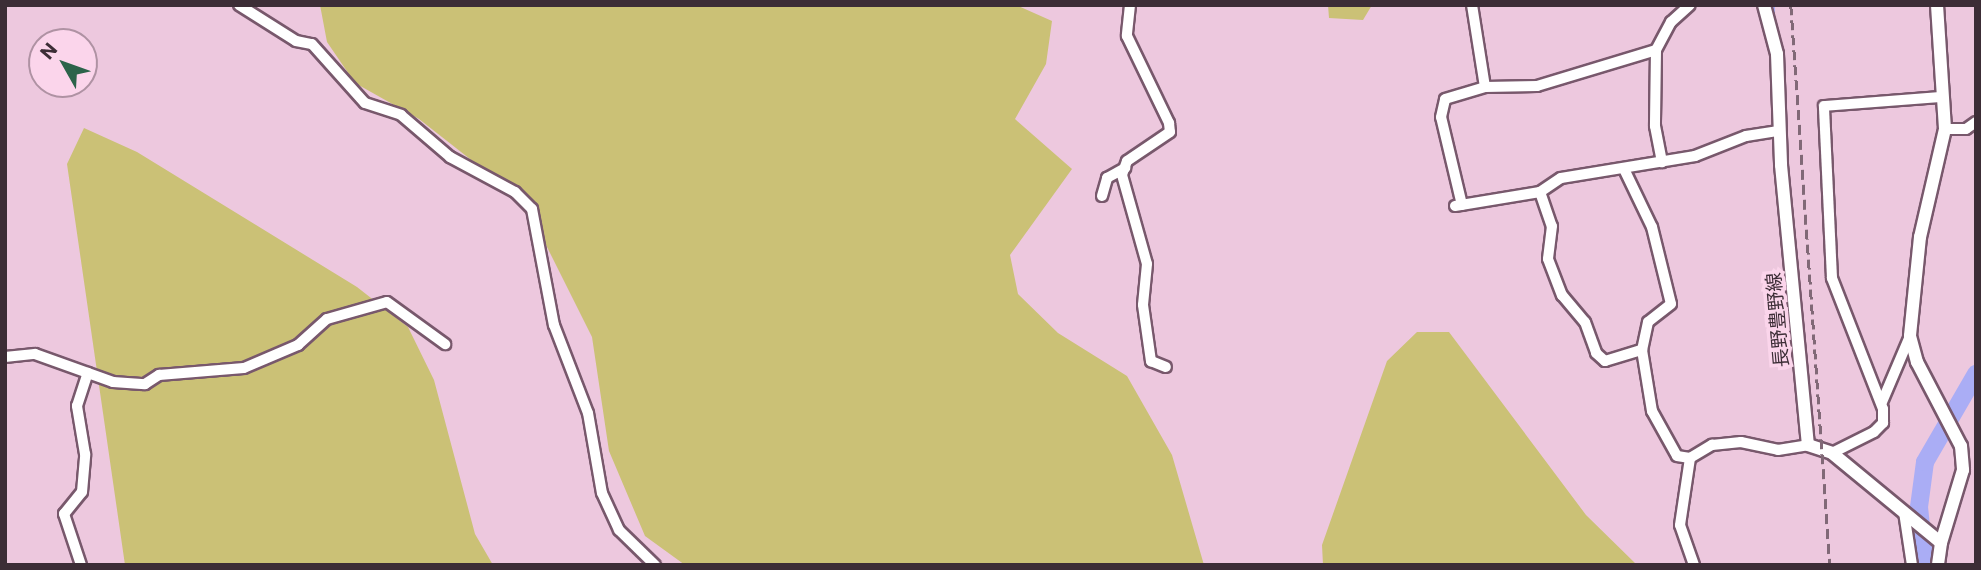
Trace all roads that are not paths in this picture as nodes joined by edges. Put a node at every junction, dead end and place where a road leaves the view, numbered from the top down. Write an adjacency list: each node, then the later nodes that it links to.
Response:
1 (239, 5): 31 (street)
2 (1130, 5): 14 (street)
3 (1472, 5): 8 (street)
4 (1690, 5): 7 (street)
5 (1764, 5): 12 (main road, 長野豊野線)
6 (1937, 5): 9 (main road)
7 (1656, 50): 8 (street); 13 (street)
8 (1485, 86): 16 (street)
9 (1942, 97): 11 (main road); 24 (street)
10 (1976, 122): 11 (street)
11 (1945, 129): 18 (main road)
12 (1779, 131): 13 (street); 25 (main road, 長野豊野線)
13 (1662, 162): 15 (street)
14 (1125, 168): 17 (street); 22 (street)
15 (1625, 171): 16 (street); 20 (street)
16 (1540, 192): 20 (street)
17 (1102, 196)
18 (1910, 336): 24 (street); 29 (main road)
19 (446, 344): 23 (street)
20 (1642, 350): 27 (street)
21 (5, 357): 23 (street)
22 (1166, 367)
23 (88, 373): 30 (street)
24 (1882, 402): 26 (street)
25 (1808, 445): 26 (main road); 27 (street)
26 (1832, 453): 28 (main road)
27 (1690, 458): 32 (street)
28 (1906, 514): 29 (main road); 33 (street)
29 (1941, 543): 34 (main road)
30 (81, 565)
31 (655, 565)
32 (1694, 565)
33 (1912, 565)
34 (1938, 565)

